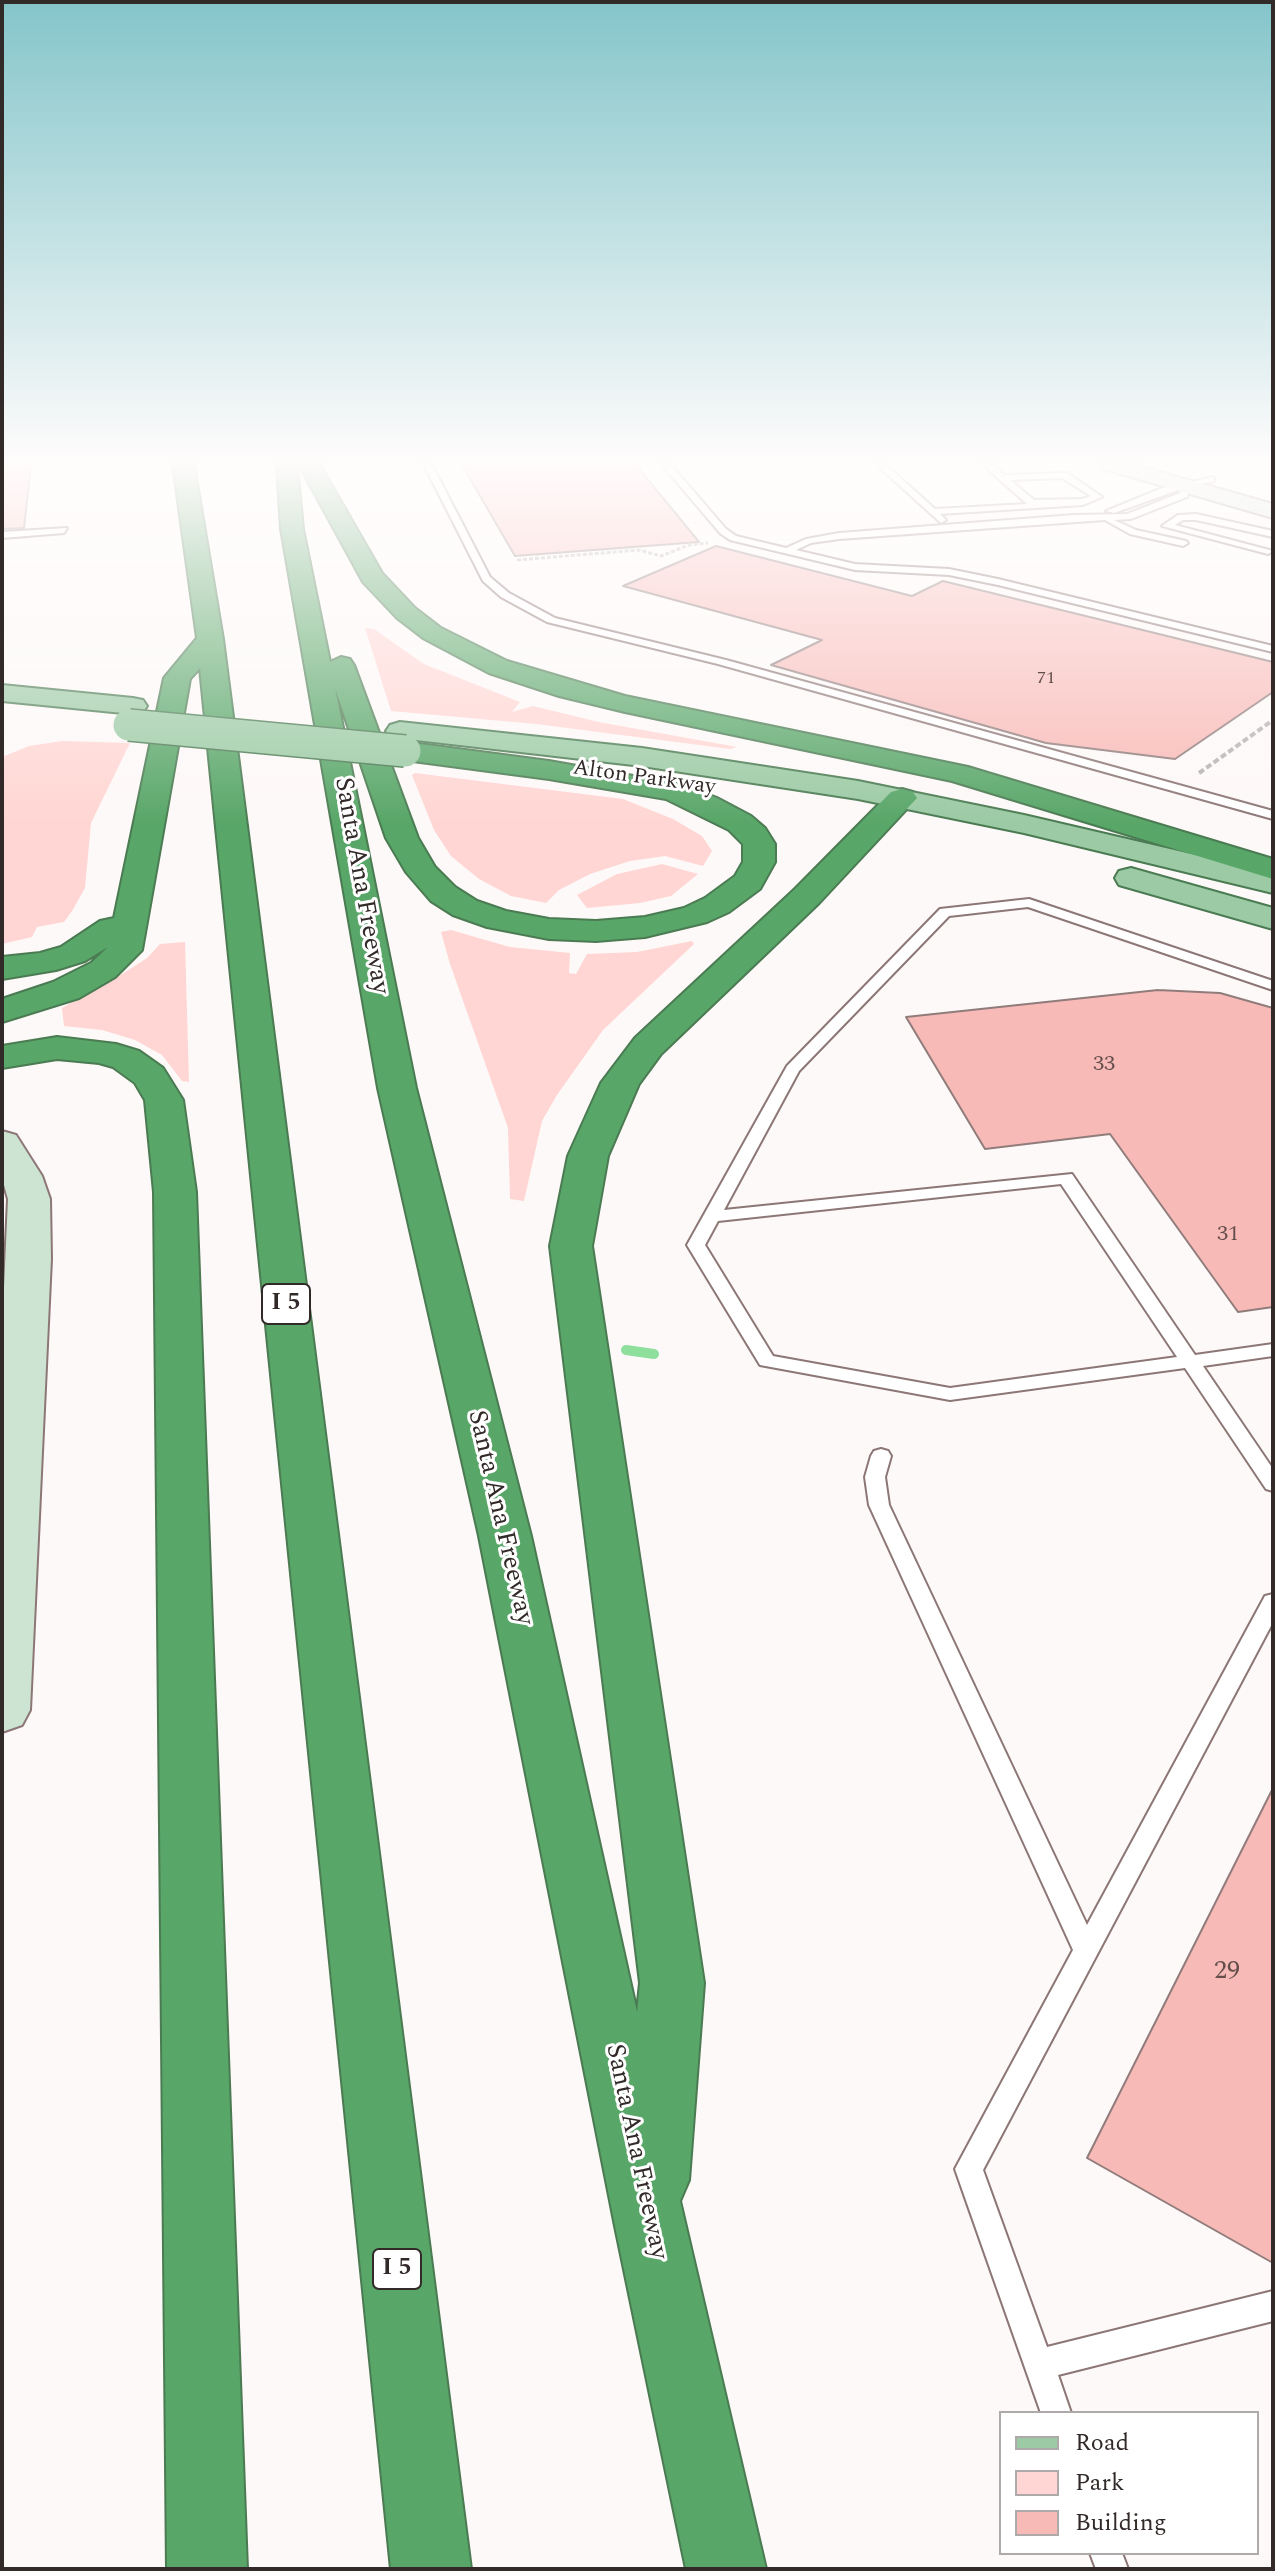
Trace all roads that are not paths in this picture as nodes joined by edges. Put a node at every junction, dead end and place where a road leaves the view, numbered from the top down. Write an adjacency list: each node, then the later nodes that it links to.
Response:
1 (202, 585): 7 (highway, I 5)
2 (303, 585): 32 (highway, Santa Ana Freeway)
3 (313, 585): 12 (highway)
4 (380, 585): 15 (highway)
5 (493, 585): 14 (lane)
6 (1007, 585): 8 (lane)
7 (210, 639): 17 (highway); 37 (highway, I 5)
8 (1273, 649)
9 (2, 693): 11 (main road, Alton Parkway)
10 (2, 712): 11 (main road, Alton Parkway)
11 (131, 715): 12 (main road, Alton Parkway, bridge)
12 (402, 741): 13 (main road, Alton Parkway)
13 (893, 808): 16 (main road, Alton Parkway); 18 (main road, Alton Parkway); 32 (highway)
14 (1273, 815)
15 (1273, 869)
16 (1273, 883)
17 (135, 907): 19 (highway); 21 (highway)
18 (1273, 919)
19 (2, 968)
20 (1273, 986): 24 (lane)
21 (2, 1011)
22 (2, 1057): 36 (highway)
23 (2, 1143): 30 (street)
24 (713, 1216): 26 (lane); 26 (lane)
25 (1271, 1352): 26 (lane)
26 (1188, 1362): 28 (lane)
27 (881, 1456): 31 (lane)
28 (1273, 1484)
29 (1273, 1602): 31 (lane)
30 (2, 1710)
31 (1086, 1951): 34 (lane)
32 (650, 2226): 38 (highway, Santa Ana Freeway)
33 (1273, 2306): 34 (lane)
34 (1039, 2364): 35 (lane)
35 (1055, 2411)
36 (207, 2569)
37 (431, 2569)
38 (726, 2569)

